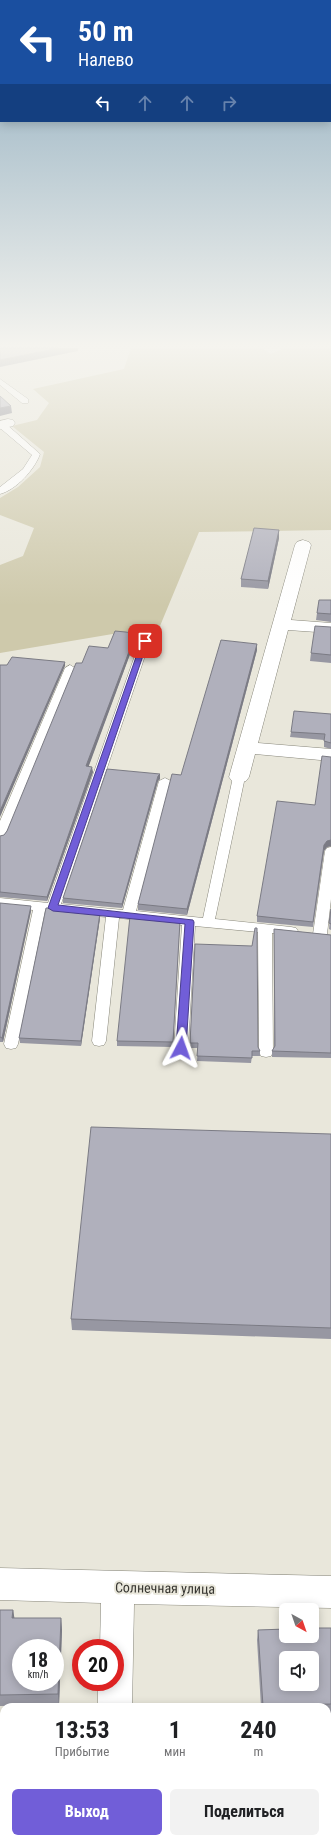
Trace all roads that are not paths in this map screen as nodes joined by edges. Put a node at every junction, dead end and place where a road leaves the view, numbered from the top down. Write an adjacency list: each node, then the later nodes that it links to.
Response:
1 (13, 434): 2 (lane)
2 (0, 491)
3 (303, 545): 4 (street)
4 (282, 624): 5 (street); 8 (street)
5 (331, 628)
6 (145, 641): 15 (lane)
7 (70, 668): 12 (lane)
8 (248, 748): 9 (street); 10 (street)
9 (331, 755)
10 (240, 778): 19 (lane)
11 (165, 781): 17 (lane)
12 (0, 836)
13 (331, 851): 21 (lane)
14 (0, 902): 15 (lane)
15 (46, 907): 16 (lane); 23 (lane)
16 (113, 914): 17 (lane); 22 (lane)
17 (128, 915): 18 (lane)
18 (189, 922): 19 (lane); 24 (lane)
19 (208, 923): 20 (lane)
20 (265, 929): 21 (lane); 25 (lane)
21 (326, 935)
22 (99, 1041)
23 (11, 1044)
24 (181, 1048)
25 (266, 1052)
26 (0, 1584): 27 (street, Солнечная улица)
27 (118, 1587): 28 (street, Солнечная улица); 29 (street)
28 (331, 1592)
29 (115, 1703)

